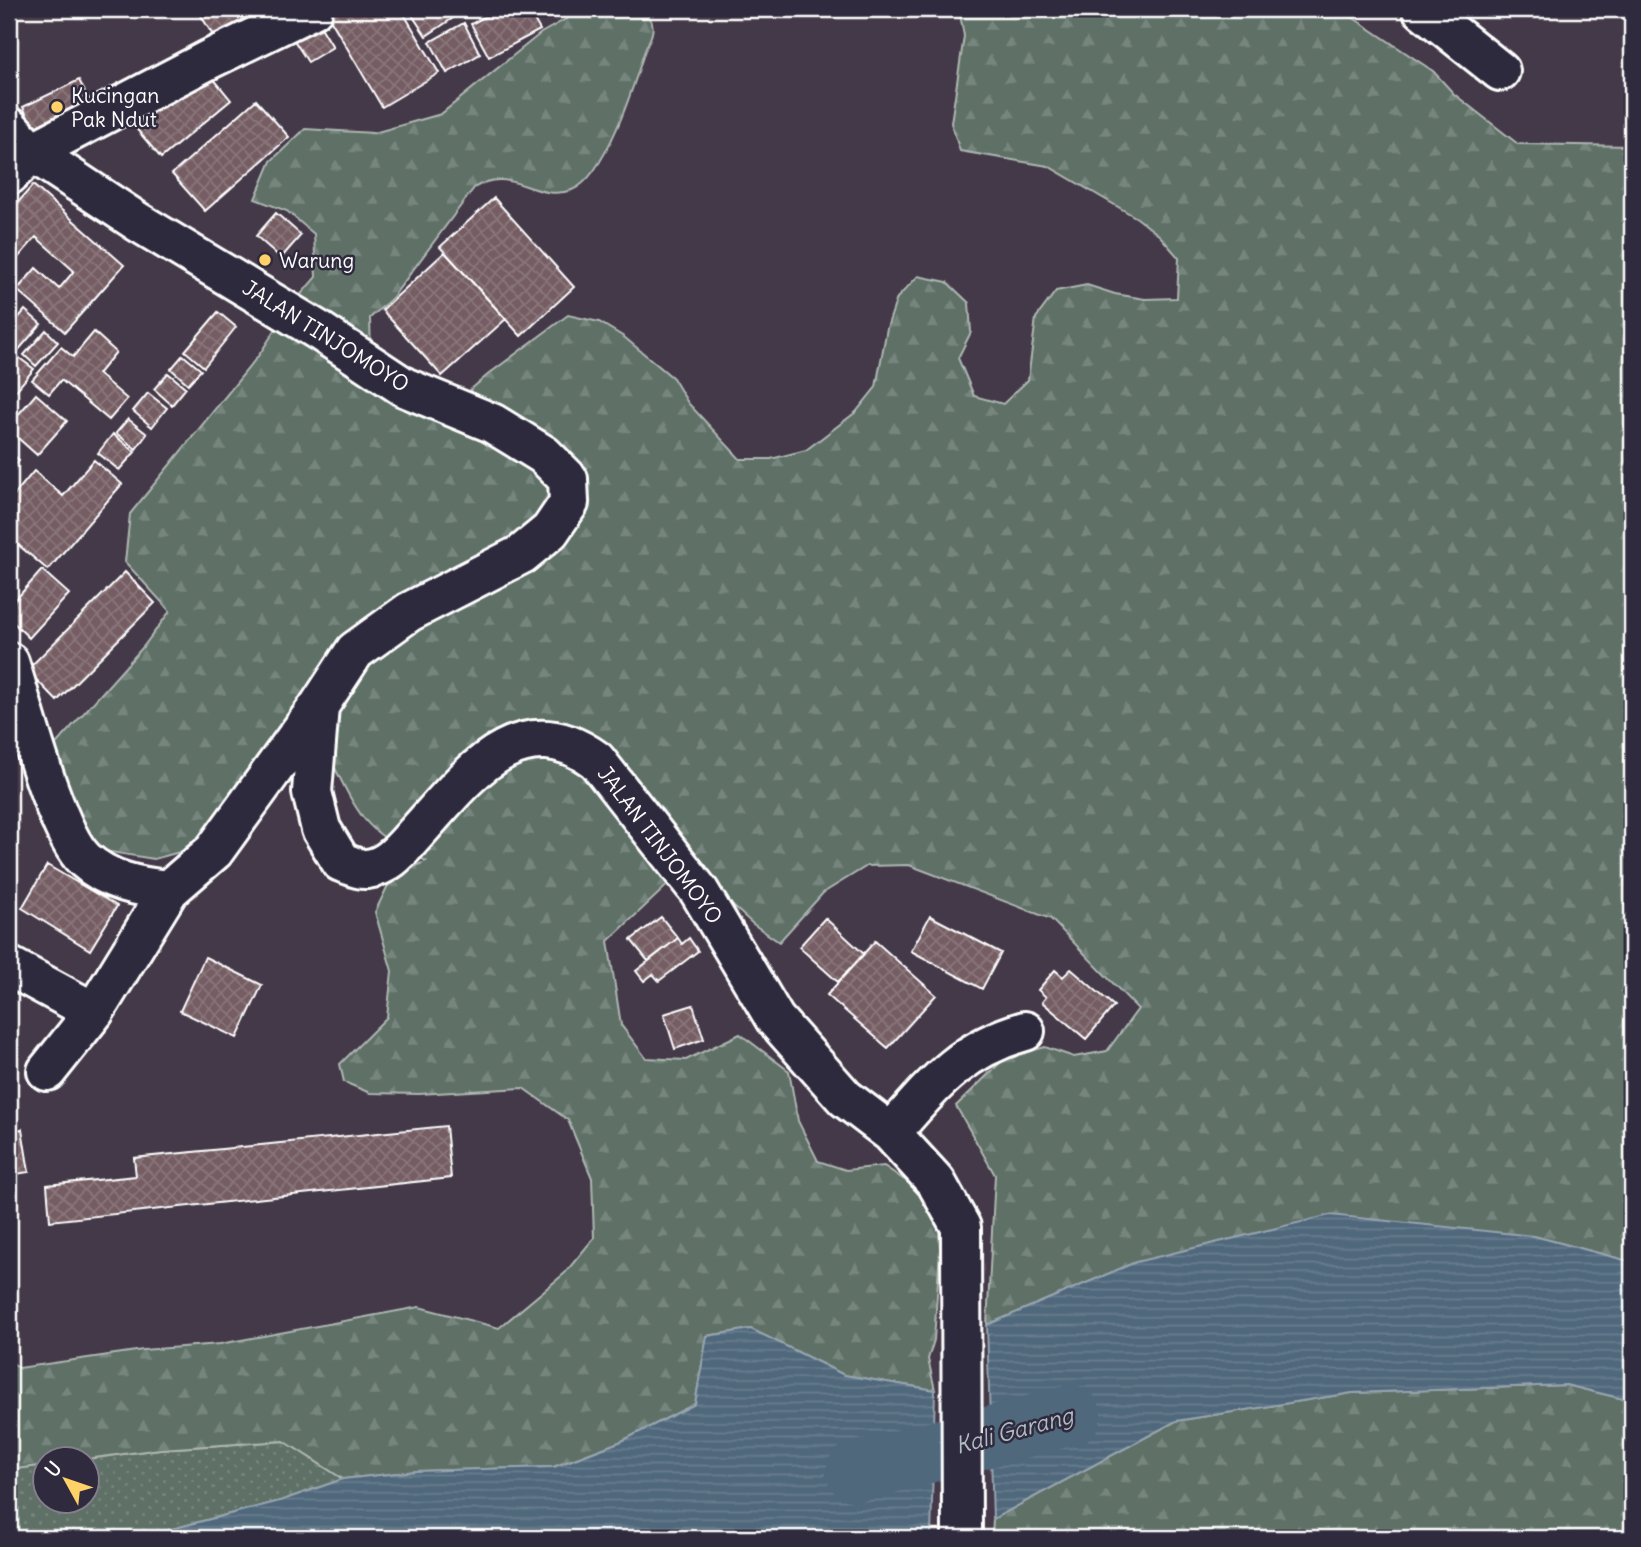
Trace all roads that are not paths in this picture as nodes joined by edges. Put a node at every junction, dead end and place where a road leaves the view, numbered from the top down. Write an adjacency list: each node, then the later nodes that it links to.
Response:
1 (313, 9): 4 (street)
2 (1422, 9): 3 (street)
3 (1500, 71)
4 (17, 151): 6 (street, JALAN TINJOMOYO)
5 (9, 662): 7 (street)
6 (318, 706): 7 (street); 12 (street, JALAN TINJOMOYO)
7 (169, 890): 9 (street)
8 (9, 966): 9 (street)
9 (94, 1012): 11 (street)
10 (1025, 1031): 12 (street)
11 (47, 1071)
12 (891, 1133): 13 (street, JALAN TINJOMOYO)
13 (962, 1538)

